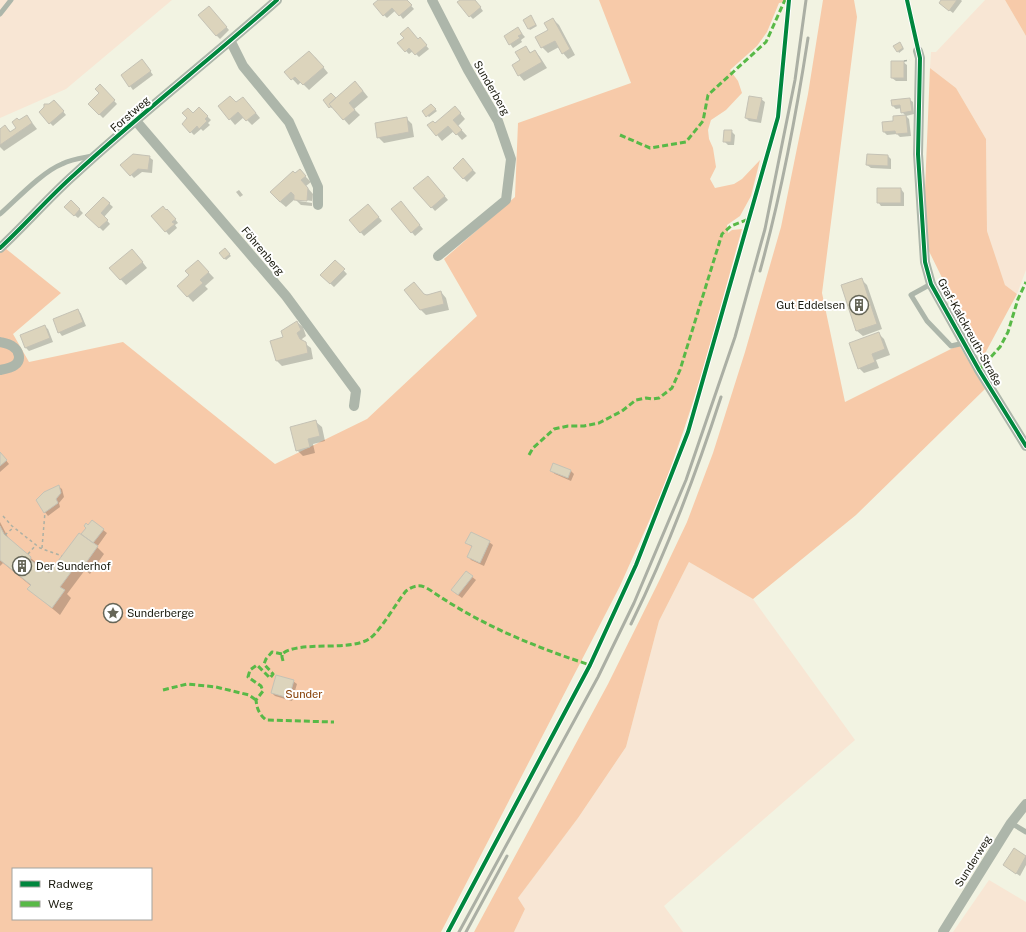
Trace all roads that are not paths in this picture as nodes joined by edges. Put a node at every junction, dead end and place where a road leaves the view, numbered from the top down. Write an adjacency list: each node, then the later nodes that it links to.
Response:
1 (11, 0): 4 (lane)
2 (277, 0): 5 (street, Forstweg)
3 (432, 0): 12 (street, Sunderberg)
4 (0, 14)
5 (231, 42): 7 (street, Forstweg); 9 (street)
6 (918, 51): 13 (street, Graf-Kalckreuth-Straße)
7 (136, 120): 8 (street, Forstweg); 17 (street, Föhrenberg)
8 (95, 156): 10 (lane); 11 (street, Forstweg)
9 (318, 205)
10 (0, 214)
11 (0, 248)
12 (438, 256)
13 (932, 284): 15 (street, Graf-Kalckreuth-Straße); 15 (lane)
14 (0, 342): 16 (street)
15 (964, 343): 18 (street, Graf-Kalckreuth-Straße)
16 (0, 370)
17 (354, 406)
18 (1026, 446)
19 (1026, 804): 20 (street, Sunderweg)
20 (1011, 823): 21 (lane); 22 (street, Sunderweg)
21 (1026, 832)
22 (943, 932)

